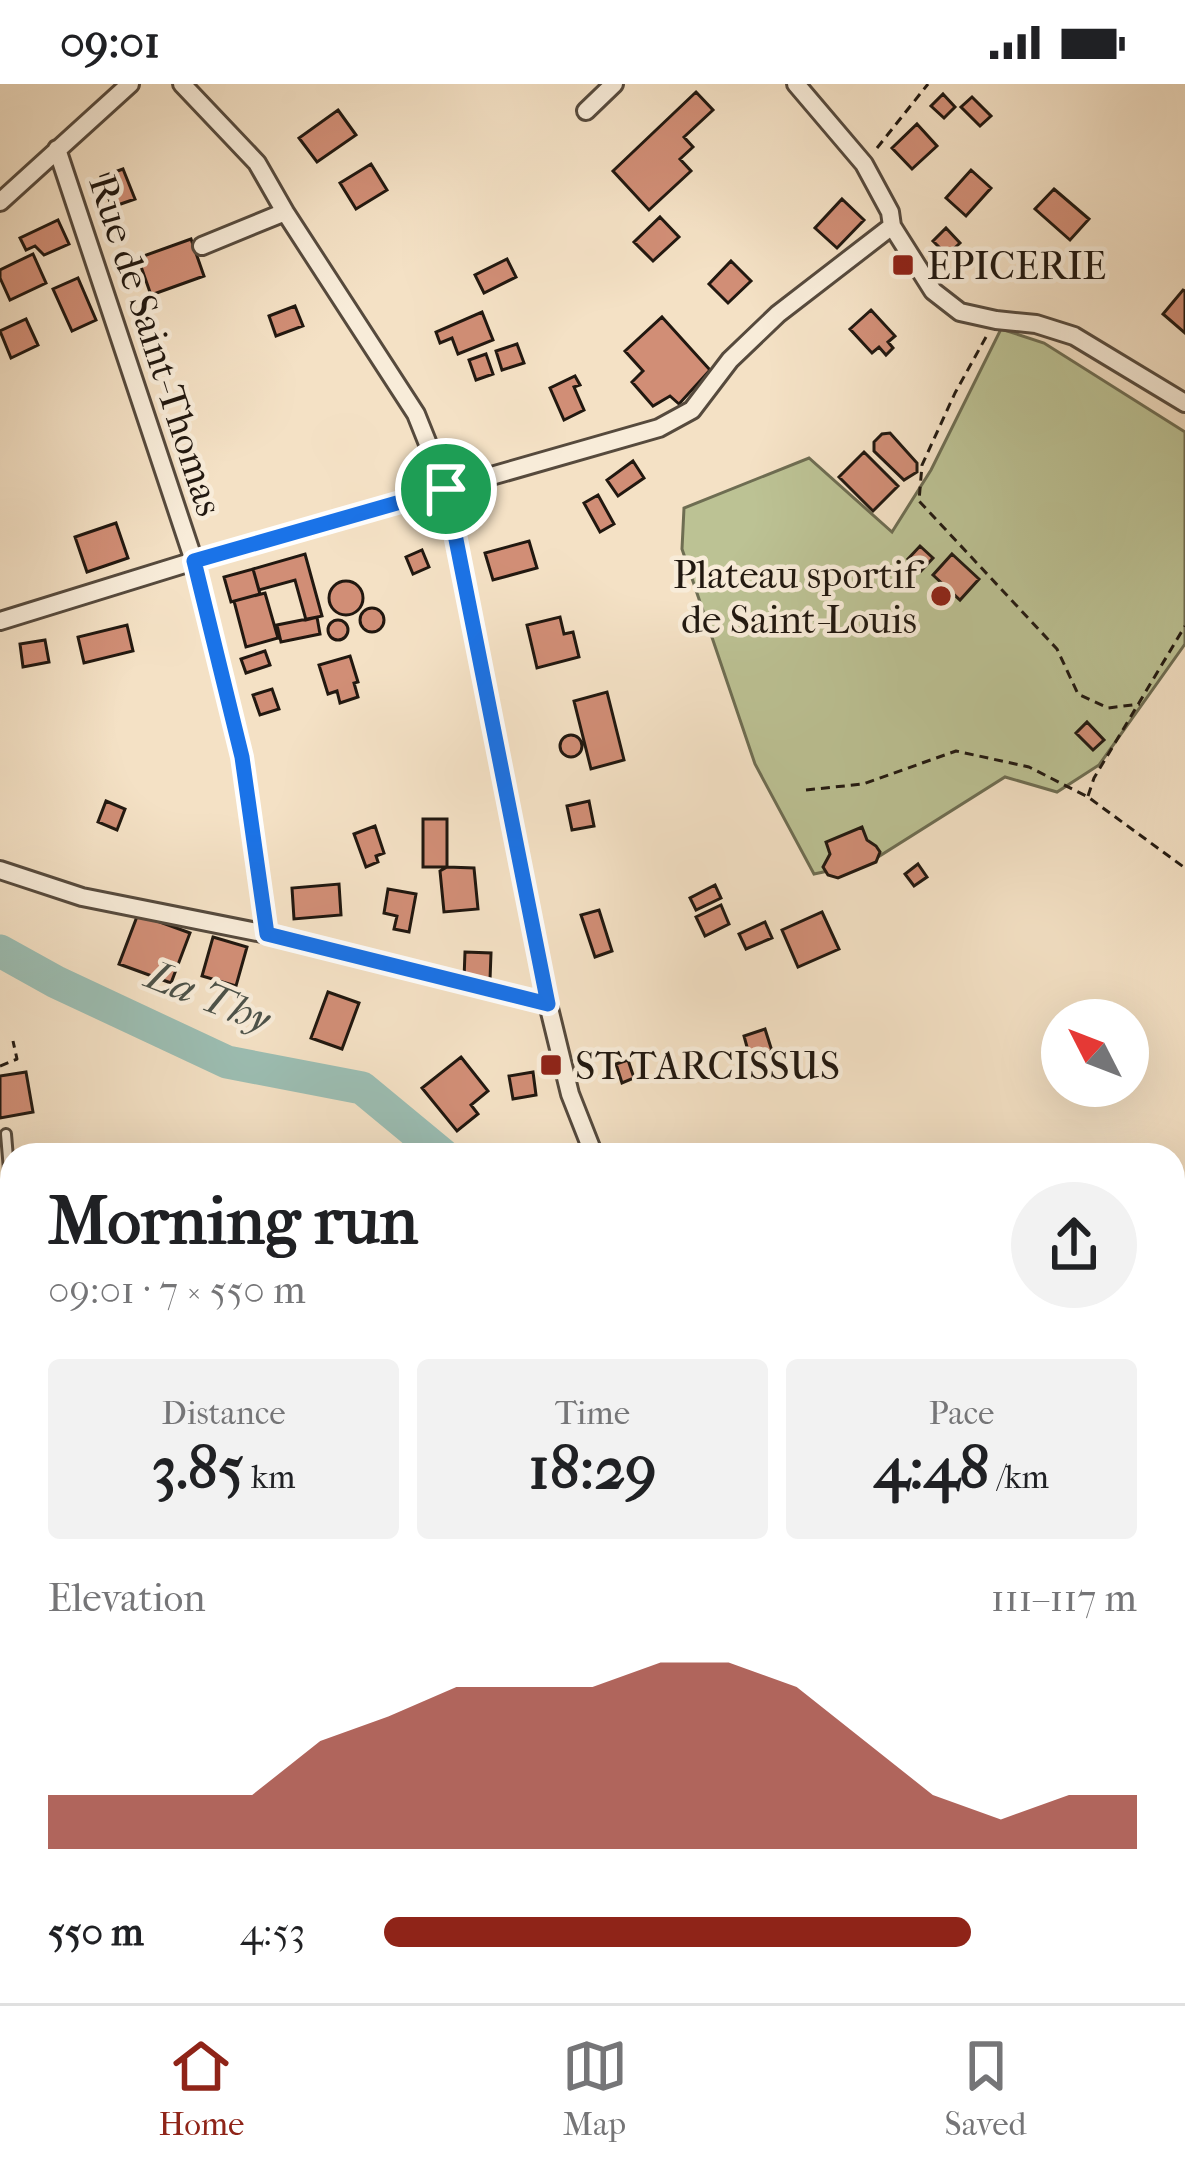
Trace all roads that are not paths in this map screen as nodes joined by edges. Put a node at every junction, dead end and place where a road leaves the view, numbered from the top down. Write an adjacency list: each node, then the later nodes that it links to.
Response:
1 (130, 84): 6 (street)
2 (182, 84): 8 (street)
3 (614, 84): 5 (street)
4 (796, 84): 9 (street)
5 (586, 112)
6 (57, 149): 7 (street); 13 (street, Rue de Saint-Thomas)
7 (0, 202)
8 (285, 212): 10 (street); 12 (street)
9 (892, 226): 11 (street); 12 (street)
10 (202, 246)
11 (1185, 403)
12 (446, 489): 13 (street); 17 (street)
13 (194, 561): 14 (street); 16 (street, Rue de Saint-Thomas)
14 (0, 622)
15 (0, 870): 16 (street)
16 (267, 934): 17 (street)
17 (548, 1004): 20 (street)
18 (6, 1134): 19 (lane)
19 (7, 1143)
20 (589, 1143)

